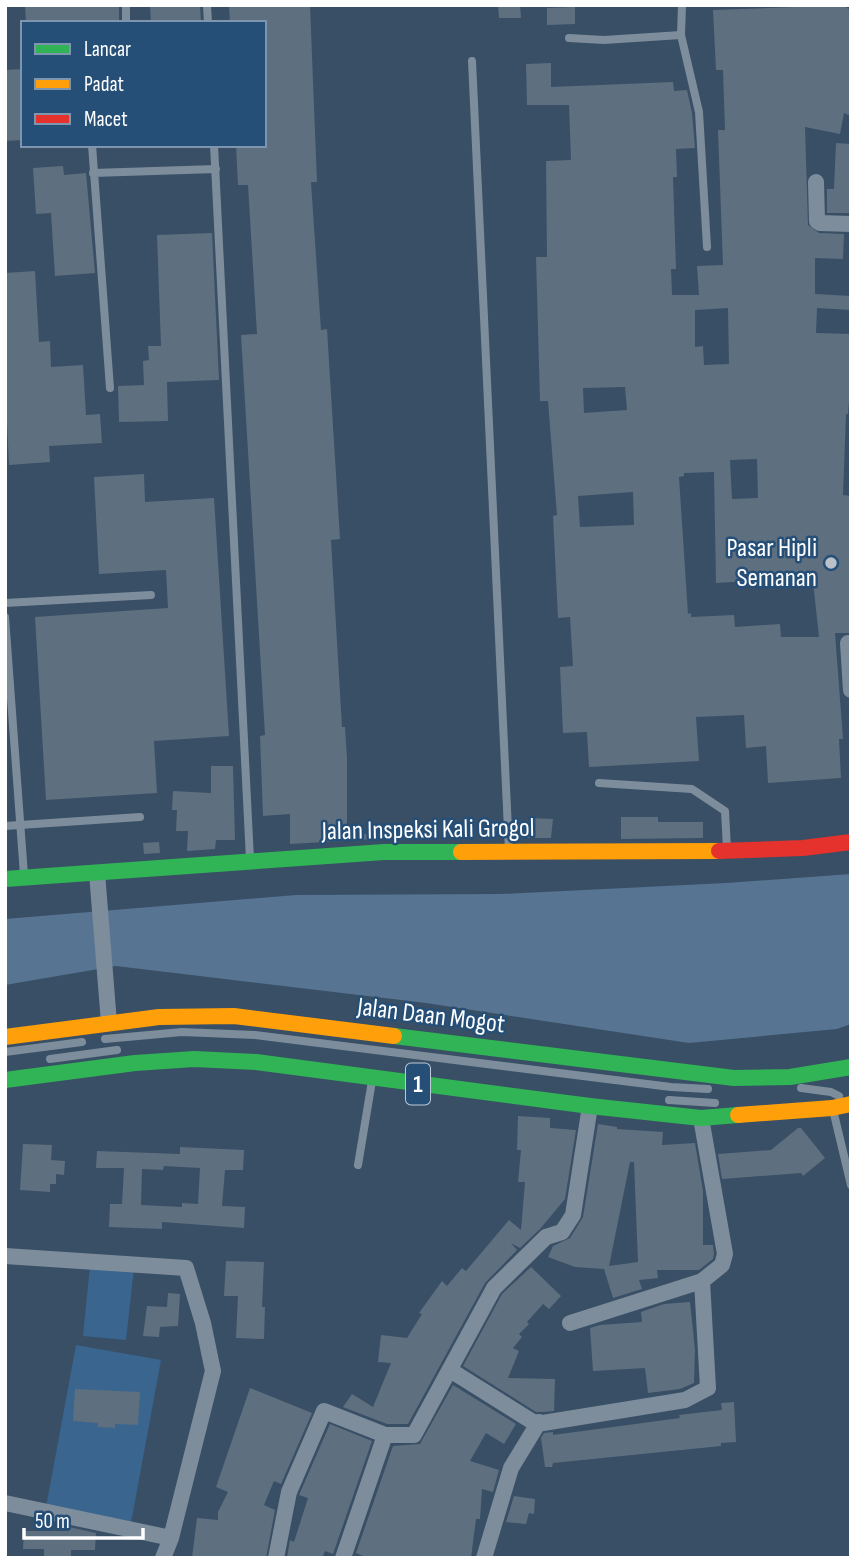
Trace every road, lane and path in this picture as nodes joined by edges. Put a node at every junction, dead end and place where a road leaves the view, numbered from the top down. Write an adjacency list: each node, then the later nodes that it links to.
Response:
1 (682, 5): 2 (lane)
2 (681, 35): 3 (lane); 11 (lane)
3 (569, 38)
4 (471, 61): 25 (lane)
5 (92, 147): 8 (lane)
6 (215, 147): 7 (lane)
7 (216, 169): 8 (lane); 26 (lane)
8 (93, 173): 12 (lane)
9 (816, 181): 10 (street)
10 (851, 224)
11 (707, 247)
12 (110, 388)
13 (150, 595): 14 (lane)
14 (5, 603)
15 (5, 617): 17 (lane)
16 (848, 643): 18 (street)
17 (7, 656): 21 (lane)
18 (851, 690)
19 (598, 783): 24 (lane)
20 (140, 817): 21 (lane)
21 (19, 825): 22 (lane); 28 (lane)
22 (5, 826)
23 (851, 842): 24 (main road, Jalan Inspeksi Kali Grogol)
24 (727, 851): 25 (main road, Jalan Inspeksi Kali Grogol)
25 (509, 853): 26 (main road, Jalan Inspeksi Kali Grogol)
26 (250, 860): 27 (main road, Jalan Inspeksi Kali Grogol)
27 (98, 877): 28 (main road, Jalan Inspeksi Kali Grogol); 30 (street)
28 (25, 878): 29 (main road, Jalan Inspeksi Kali Grogol)
29 (5, 879)
30 (108, 1018): 31 (main road, Jalan Daan Mogot / 1); 38 (main road, Jalan Daan Mogot / 1)
31 (5, 1037)
32 (121, 1050): 34 (lane)
33 (5, 1052): 39 (lane)
34 (46, 1060)
35 (851, 1067): 38 (main road, Jalan Daan Mogot / 1)
36 (373, 1077): 37 (main road, 1); 44 (main road, 1); 46 (lane)
37 (5, 1080)
38 (793, 1083): 42 (main road)
39 (715, 1089)
40 (657, 1099): 43 (lane)
41 (807, 1100): 42 (lane)
42 (846, 1100): 45 (main road, 1); 47 (lane)
43 (728, 1103)
44 (590, 1106): 45 (main road, 1); 51 (street)
45 (701, 1118): 49 (street)
46 (358, 1165)
47 (851, 1185)
48 (5, 1256): 55 (street)
49 (702, 1281): 50 (street); 52 (street)
50 (570, 1323)
51 (450, 1370): 52 (street); 53 (street)
52 (539, 1422): 59 (street)
53 (385, 1435): 57 (street); 58 (street)
54 (5, 1503): 55 (street)
55 (171, 1538): 56 (street)
56 (163, 1558)
57 (276, 1558)
58 (343, 1558)
59 (484, 1558)

